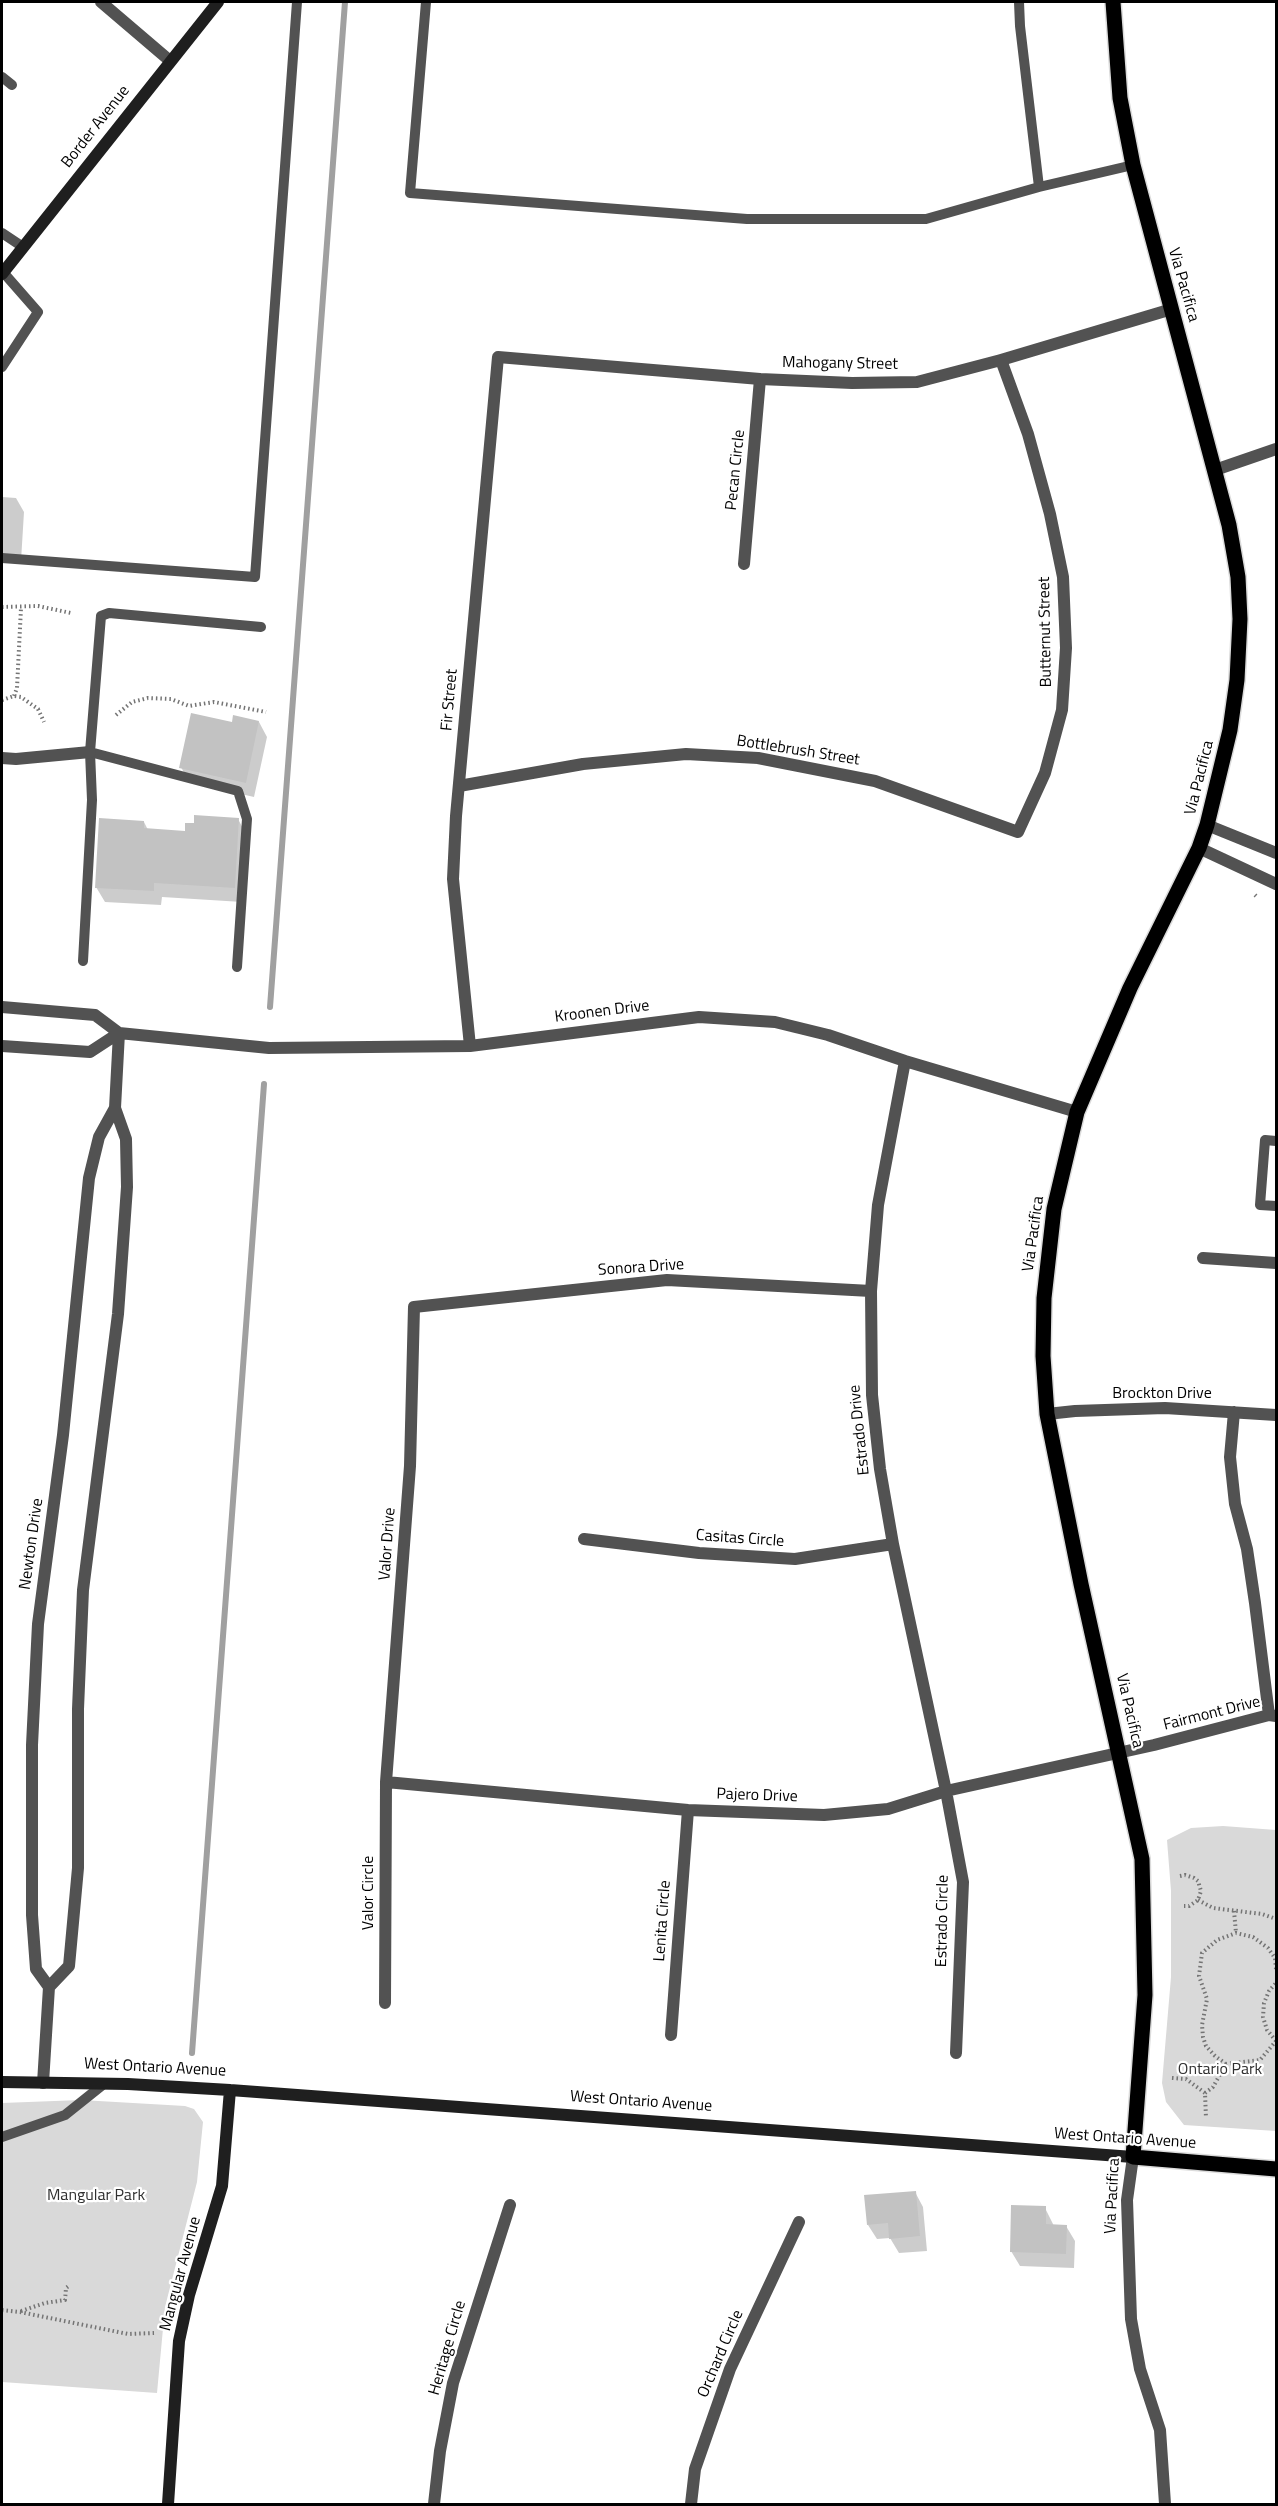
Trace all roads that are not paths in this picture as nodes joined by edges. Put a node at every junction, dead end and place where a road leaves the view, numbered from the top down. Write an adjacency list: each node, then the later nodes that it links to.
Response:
1 (101, 2): 7 (street)
2 (218, 2): 7 (main road, Border Avenue)
3 (297, 2): 22 (lane)
4 (426, 2): 11 (lane)
5 (1019, 2): 11 (lane)
6 (1113, 2): 10 (main road, Via Pacifica)
7 (169, 60): 13 (main road, Border Avenue)
8 (2, 77): 9 (lane)
9 (12, 85)
10 (1133, 165): 11 (lane); 15 (main road, Via Pacifica)
11 (1039, 188)
12 (2, 233): 13 (lane)
13 (23, 247): 14 (main road, Border Avenue)
14 (2, 273): 18 (lane)
15 (1172, 309): 17 (street, Mahogany Street); 21 (main road, Via Pacifica)
16 (498, 357): 19 (street, Mahogany Street); 27 (street, Fir Street)
17 (1001, 360): 19 (street, Mahogany Street); 29 (street, Butternut Street)
18 (2, 367)
19 (760, 379): 23 (street, Pecan Circle)
20 (1276, 450): 21 (street)
21 (1215, 470): 28 (main road, Via Pacifica)
22 (2, 558)
23 (744, 564)
24 (261, 627): 25 (lane)
25 (90, 752): 26 (street); 33 (lane); 34 (lane)
26 (2, 758)
27 (459, 786): 29 (street, Bottlebrush Street); 38 (street, Fir Street)
28 (1207, 825): 30 (main road, Via Pacifica); 31 (street)
29 (1017, 832)
30 (1199, 848): 32 (street); 41 (main road, Via Pacifica)
31 (1276, 853)
32 (1276, 884)
33 (83, 961)
34 (237, 967)
35 (2, 1007): 36 (street)
36 (119, 1033): 37 (street); 38 (street, Kroonen Drive); 40 (street, Newton Drive)
37 (2, 1046)
38 (470, 1046): 39 (street, Kroonen Drive)
39 (905, 1061): 41 (street, Kroonen Drive); 46 (street, Estrado Drive)
40 (115, 1108): 58 (street, Newton Drive); 58 (street, Newton Drive)
41 (1077, 1112): 49 (main road, Via Pacifica)
42 (1276, 1141): 43 (lane)
43 (1276, 1206)
44 (1203, 1258): 45 (street)
45 (1276, 1263)
46 (871, 1291): 47 (street, Sonora Drive); 52 (street, Estrado Drive)
47 (414, 1307): 55 (street, Valor Drive)
48 (1234, 1412): 49 (street, Brockton Drive); 50 (street, Brockton Drive); 53 (street)
49 (1047, 1414): 54 (main road, Via Pacifica)
50 (1276, 1415)
51 (584, 1539): 52 (street, Casitas Circle)
52 (893, 1544): 56 (street, Estrado Drive)
53 (1273, 1715): 54 (street, Fairmont Drive)
54 (1120, 1753): 56 (street, Pajero Drive); 67 (main road, Via Pacifica)
55 (386, 1782): 57 (street, Pajero Drive); 59 (street, Valor Circle)
56 (946, 1791): 57 (street, Pajero Drive); 61 (street, Estrado Circle)
57 (688, 1810): 60 (street, Lenita Circle)
58 (50, 1987): 63 (street)
59 (385, 2003)
60 (671, 2035)
61 (956, 2053)
62 (2, 2082): 63 (main road, West Ontario Avenue)
63 (43, 2082): 64 (main road, West Ontario Avenue)
64 (105, 2083): 65 (main road, West Ontario Avenue); 66 (lane)
65 (230, 2090): 67 (main road, West Ontario Avenue); 71 (main road, Mangular Avenue)
66 (2, 2137)
67 (1133, 2157): 68 (main road, West Ontario Avenue); 74 (street, Via Pacifica)
68 (1276, 2169)
69 (510, 2205): 72 (street, Heritage Circle)
70 (799, 2222): 73 (street, Orchard Circle)
71 (168, 2505)
72 (434, 2505)
73 (691, 2505)
74 (1165, 2505)

